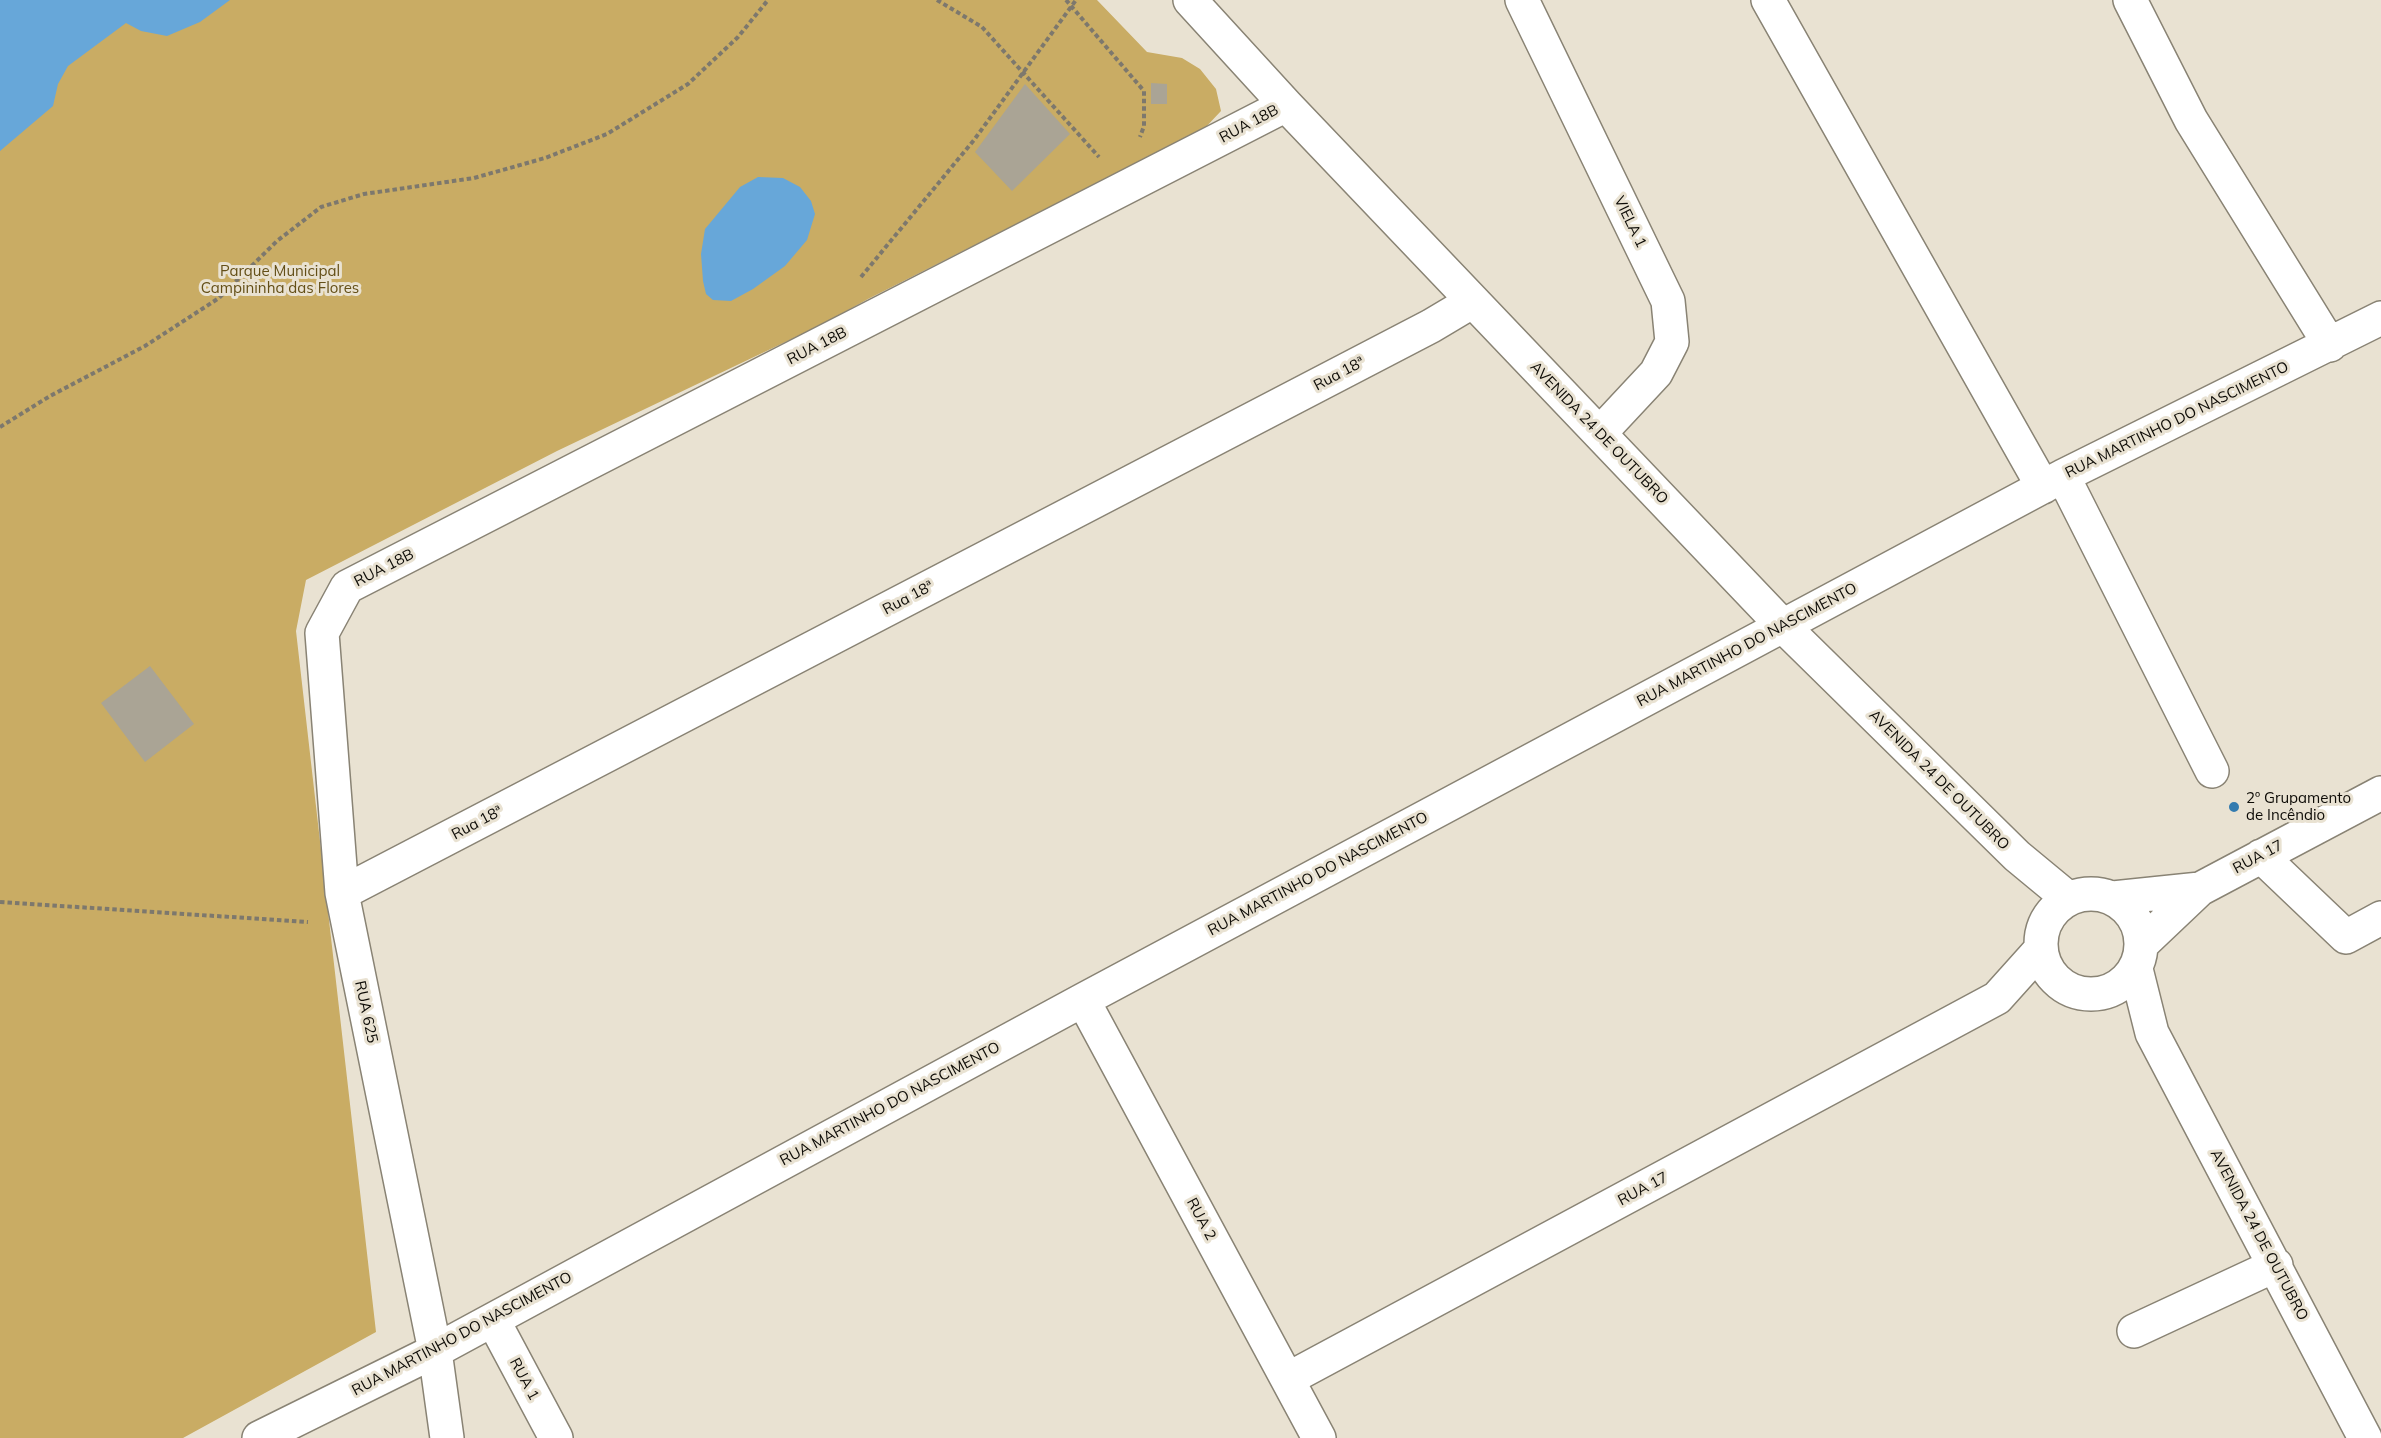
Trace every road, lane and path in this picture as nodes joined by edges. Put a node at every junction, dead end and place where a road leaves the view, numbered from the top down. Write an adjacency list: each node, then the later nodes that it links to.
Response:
1 (768, 0): 18 (path)
2 (937, 0): 10 (path)
3 (1066, 0): 9 (path)
4 (1076, 0): 9 (path)
5 (1190, 0): 11 (street, AVENIDA 24 DE OUTUBRO)
6 (1522, 0): 19 (street, VIELA 1)
7 (1768, 0): 20 (street)
8 (2130, 0): 17 (street)
9 (1071, 6): 10 (path); 12 (path)
10 (1023, 72): 13 (path); 14 (path)
11 (1286, 105): 15 (street, AVENIDA 24 DE OUTUBRO); 21 (street, RUA 18B)
12 (1138, 142)
13 (1107, 165)
14 (860, 278)
15 (1473, 301): 19 (street, AVENIDA 24 DE OUTUBRO); 27 (street, Rua 18ª)
16 (2381, 318): 17 (street, RUA MARTINHO DO NASCIMENTO)
17 (2330, 345): 20 (street, RUA MARTINHO DO NASCIMENTO)
18 (0, 427)
19 (1600, 433): 22 (street, AVENIDA 24 DE OUTUBRO)
20 (2053, 482): 22 (street, RUA MARTINHO DO NASCIMENTO); 23 (street)
21 (347, 587): 27 (street, RUA 625)
22 (1782, 625): 32 (street, AVENIDA 24 DE OUTUBRO); 37 (street, RUA MARTINHO DO NASCIMENTO)
23 (2212, 771)
24 (2381, 793): 25 (street, RUA 17)
25 (2261, 856): 26 (street, RUA 17); 30 (street)
26 (2200, 889): 28 (street, RUA 17); 33 (street, RUA 17)
27 (342, 893): 42 (street, RUA 625)
28 (2113, 898): 32 (street); 33 (street)
29 (0, 902): 31 (path)
30 (2381, 918)
31 (317, 923)
32 (2052, 923): 34 (street); 36 (street, RUA 17)
33 (2139, 956): 35 (street); 38 (street, AVENIDA 24 DE OUTUBRO)
34 (2067, 988): 35 (street); 36 (street, RUA 17)
35 (2103, 993): 38 (street, AVENIDA 24 DE OUTUBRO)
36 (1997, 998): 43 (street, RUA 17)
37 (1083, 1000): 40 (street, RUA MARTINHO DO NASCIMENTO); 43 (street, RUA 2)
38 (2152, 1033): 39 (street, AVENIDA 24 DE OUTUBRO)
39 (2276, 1265): 41 (street); 48 (street, AVENIDA 24 DE OUTUBRO)
40 (493, 1320): 42 (street, RUA MARTINHO DO NASCIMENTO); 46 (street, RUA 1)
41 (2134, 1331)
42 (435, 1351): 44 (street, RUA MARTINHO DO NASCIMENTO); 45 (street, RUA 625)
43 (1288, 1379): 47 (street, RUA 2)
44 (259, 1438)
45 (447, 1438)
46 (556, 1438)
47 (1319, 1438)
48 (2365, 1438)

